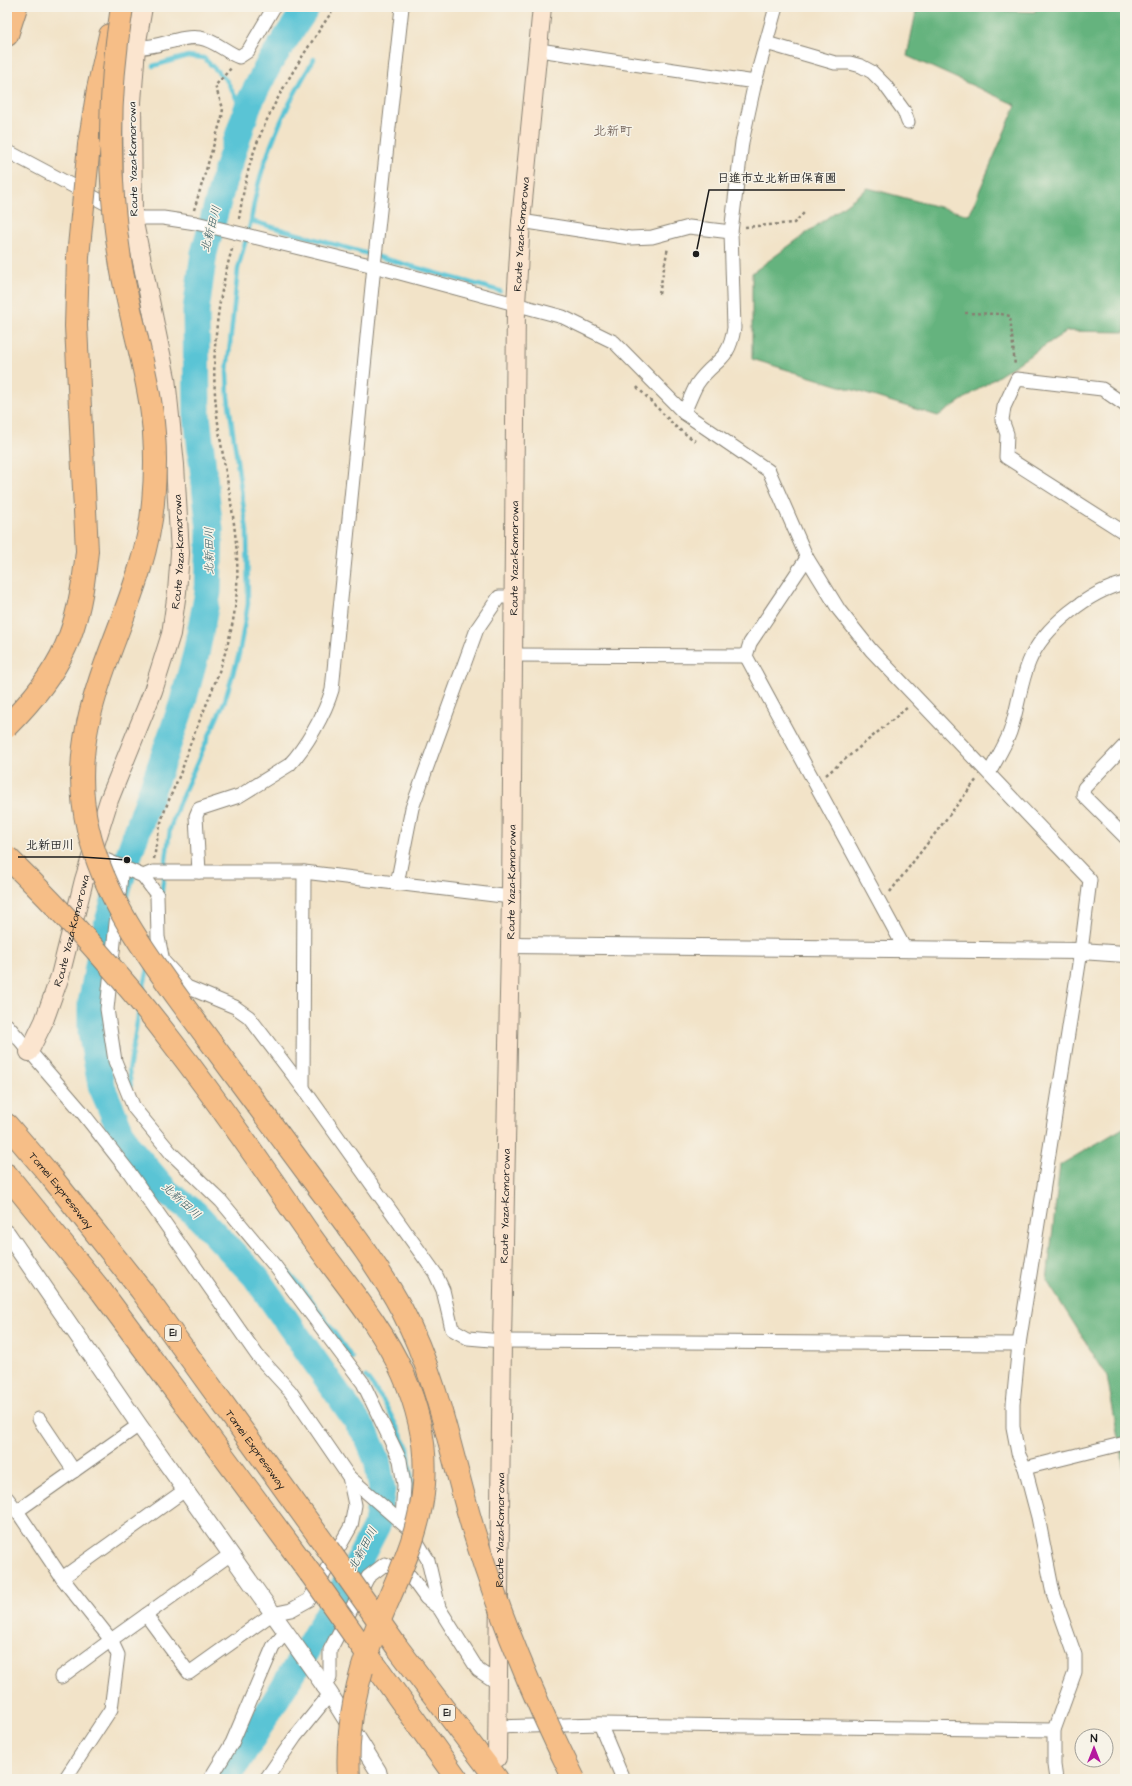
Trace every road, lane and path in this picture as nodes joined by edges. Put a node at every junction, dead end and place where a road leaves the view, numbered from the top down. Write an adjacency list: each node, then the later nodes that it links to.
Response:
1 (16, 7): 10 (highway)
2 (116, 7): 39 (highway, bridge)
3 (122, 7): 95 (highway, bridge)
4 (143, 7): 12 (main road, Route Yaza-Komorowa)
5 (274, 7): 14 (street)
6 (335, 7): 23 (path)
7 (402, 7): 25 (street)
8 (542, 7): 13 (main road, Route Yaza-Komorowa)
9 (776, 7): 11 (street)
10 (7, 35)
11 (766, 43): 15 (street); 16 (street)
12 (136, 47): 14 (street); 19 (main road, Route Yaza-Komorowa)
13 (538, 50): 15 (street); 20 (main road, Route Yaza-Komorowa)
14 (239, 57): 21 (path)
15 (755, 82): 22 (street)
16 (908, 122)
17 (7, 151): 19 (street)
18 (804, 213): 22 (path)
19 (133, 218): 21 (street); 44 (main road, Route Yaza-Komorowa)
20 (521, 221): 24 (street); 27 (main road, Route Yaza-Komorowa)
21 (194, 222): 23 (street)
22 (732, 230): 24 (street); 31 (street)
23 (234, 232): 25 (street); 49 (path)
24 (668, 234): 26 (path)
25 (374, 266): 27 (street); 47 (street)
26 (660, 294)
27 (516, 304): 31 (street); 35 (main road, Route Yaza-Komorowa)
28 (965, 313): 29 (path)
29 (1017, 379): 30 (street); 32 (street)
30 (1125, 404)
31 (684, 413): 33 (street)
32 (1125, 533)
33 (807, 558): 37 (street); 38 (street)
34 (1125, 583): 41 (street)
35 (514, 597): 36 (main road, Route Yaza-Komorowa); 50 (street)
36 (512, 655): 37 (street); 51 (main road, Route Yaza-Komorowa)
37 (746, 656): 42 (street)
38 (918, 699): 41 (street); 42 (path)
39 (7, 726)
40 (1125, 745): 43 (street)
41 (987, 771): 52 (path); 55 (street)
42 (815, 783): 52 (street)
43 (1125, 837)
44 (92, 854): 46 (street); 58 (main road, Route Yaza-Komorowa)
45 (7, 857): 92 (highway, bridge)
46 (122, 866): 49 (street); 74 (street)
47 (199, 872): 48 (street); 49 (street)
48 (304, 872): 50 (street); 59 (street)
49 (146, 875): 59 (street)
50 (397, 884): 51 (street)
51 (511, 897): 53 (main road, Route Yaza-Komorowa)
52 (881, 904): 54 (street)
53 (510, 945): 54 (street); 63 (main road, Route Yaza-Komorowa)
54 (905, 949): 55 (street)
55 (1081, 951): 56 (street); 64 (street)
56 (1125, 954)
57 (7, 1025): 58 (street)
58 (29, 1052): 70 (street)
59 (303, 1088): 63 (street)
60 (7, 1125): 88 (highway, Tomei Expressway / E1, bridge)
61 (7, 1175): 94 (highway, bridge)
62 (7, 1233): 66 (street)
63 (502, 1341): 64 (street); 83 (main road, Route Yaza-Komorowa)
64 (1018, 1344): 68 (street)
65 (39, 1420): 69 (street)
66 (139, 1425): 69 (street); 71 (street)
67 (1125, 1444): 68 (street)
68 (1025, 1468): 87 (street)
69 (74, 1471): 73 (street)
70 (349, 1477): 74 (street); 79 (street)
71 (185, 1490): 75 (street); 76 (street)
72 (7, 1498): 73 (street)
73 (17, 1511): 76 (street)
74 (402, 1520): 77 (street)
75 (231, 1554): 78 (street); 79 (street)
76 (62, 1578): 81 (street)
77 (440, 1608): 83 (street); 84 (street)
78 (146, 1614): 79 (street); 81 (street)
79 (272, 1614): 80 (street)
80 (285, 1633): 84 (street); 90 (street)
81 (111, 1640): 82 (street); 89 (street)
82 (61, 1677)
83 (499, 1684): 86 (main road, Route Yaza-Komorowa)
84 (326, 1690): 91 (street); 93 (street)
85 (600, 1724): 86 (street); 87 (street); 96 (street)
86 (498, 1726): 88 (main road, Route Yaza-Komorowa)
87 (1054, 1730): 97 (street)
88 (497, 1769)
89 (65, 1779)
90 (210, 1779)
91 (266, 1779)
92 (349, 1779)
93 (380, 1779)
94 (457, 1779)
95 (574, 1779)
96 (623, 1779)
97 (1056, 1779)

